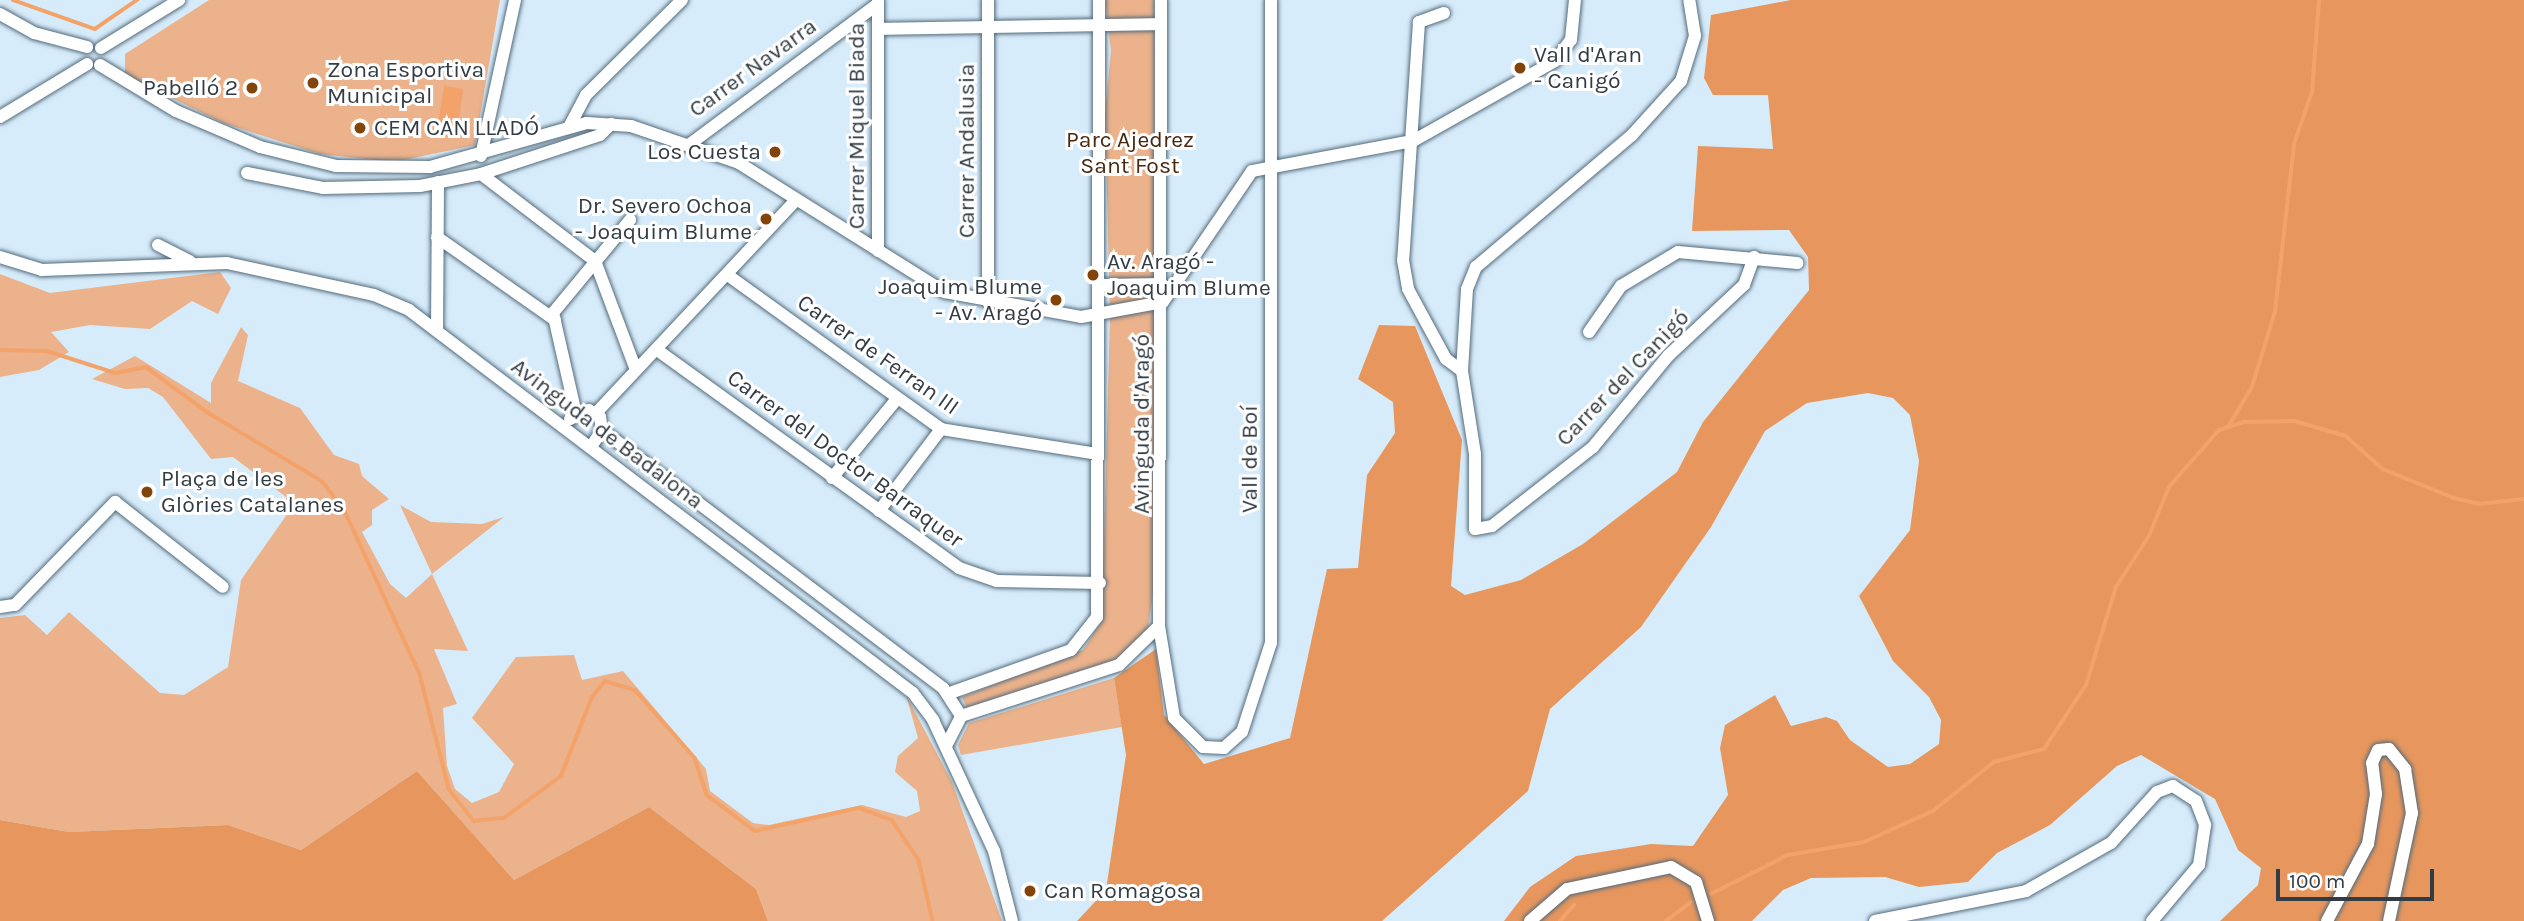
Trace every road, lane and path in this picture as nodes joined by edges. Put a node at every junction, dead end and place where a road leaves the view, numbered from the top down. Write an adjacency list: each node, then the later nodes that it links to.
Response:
1 (179, 0): 18 (street)
2 (515, 0): 25 (street)
3 (682, 0): 22 (street)
4 (988, 0): 15 (street, Carrer Andalusia)
5 (1099, 0): 13 (street, Avinguda d'Aragó)
6 (1161, 0): 14 (street, Avinguda d'Aragó)
7 (1271, 0): 26 (street, Vall de Boí)
8 (1575, 0): 23 (street)
9 (1689, 0): 52 (street)
10 (878, 2): 16 (street, Carrer Miquel Biada); 24 (street, Carrer Navarra)
11 (1444, 13): 23 (street)
12 (0, 14): 17 (street)
13 (1099, 23): 14 (street); 15 (street); 43 (street, Avinguda d'Aragó)
14 (1159, 24): 42 (street, Avinguda d'Aragó)
15 (988, 26): 16 (street); 44 (street, Carrer Andalusia)
16 (879, 29): 34 (street, Carrer Miquel Biada)
17 (87, 47): 18 (street); 19 (street)
18 (101, 48): 19 (street)
19 (93, 64): 20 (street); 25 (street)
20 (0, 117)
21 (611, 124): 22 (street); 24 (street); 28 (street)
22 (569, 127): 25 (street)
23 (1413, 141): 26 (street); 52 (street)
24 (690, 144): 30 (street)
25 (481, 156)
26 (1272, 163): 40 (street); 66 (street, Vall de Boí)
27 (247, 173): 29 (street)
28 (481, 174): 29 (street); 38 (street)
29 (438, 182): 32 (street)
30 (796, 200): 34 (street); 41 (street)
31 (630, 219): 38 (street)
32 (437, 237): 47 (street); 48 (street)
33 (158, 245): 37 (street)
34 (878, 251): 44 (street)
35 (0, 257): 37 (street, Avinguda de Badalona)
36 (1754, 257): 39 (street); 49 (street); 52 (street, Carrer del Canigó)
37 (190, 261): 48 (street, Avinguda de Badalona)
38 (595, 261): 47 (street); 51 (street)
39 (1797, 263)
40 (1188, 267): 42 (street); 45 (street)
41 (729, 276): 50 (street); 53 (street, Carrer de Ferran III)
42 (1162, 284): 43 (street); 45 (street, Avinguda d'Aragó)
43 (1100, 285): 46 (street, Avinguda d'Aragó)
44 (988, 302): 46 (street)
45 (1163, 302): 46 (street); 66 (street, Avinguda d'Aragó)
46 (1099, 312): 60 (street, Avinguda d'Aragó)
47 (555, 320): 55 (street)
48 (437, 331): 56 (street, Avinguda de Badalona)
49 (1589, 332)
50 (657, 350): 51 (street); 61 (street, Carrer del Doctor Barraquer)
51 (636, 370): 54 (street)
52 (1462, 371)
53 (897, 399): 57 (street, Carrer de Ferran III); 61 (street)
54 (596, 413): 55 (street); 58 (street)
55 (576, 414): 56 (street)
56 (562, 427): 59 (street, Avinguda de Badalona)
57 (941, 429): 60 (street, Carrer de Ferran III); 62 (street)
58 (602, 430): 59 (street); 67 (street)
59 (591, 447): 68 (street, Avinguda de Badalona)
60 (1097, 454): 63 (street, Avinguda d'Aragó)
61 (832, 478): 62 (street, Carrer del Doctor Barraquer)
62 (879, 511): 63 (street, Carrer del Doctor Barraquer)
63 (1100, 583): 69 (street, Avinguda d'Aragó)
64 (223, 587): 65 (street)
65 (0, 607)
66 (1159, 626): 70 (street)
67 (938, 685): 68 (street); 69 (street)
68 (913, 693): 71 (street, Avinguda de Badalona)
69 (950, 693): 70 (street)
70 (961, 716): 71 (street)
71 (946, 746): 72 (street, Avinguda de Badalona)
72 (1012, 921)
73 (1530, 921): 74 (street)
74 (1707, 921)
75 (1875, 921): 76 (street)
76 (2152, 921)
77 (2327, 921): 78 (street)
78 (2389, 921)

